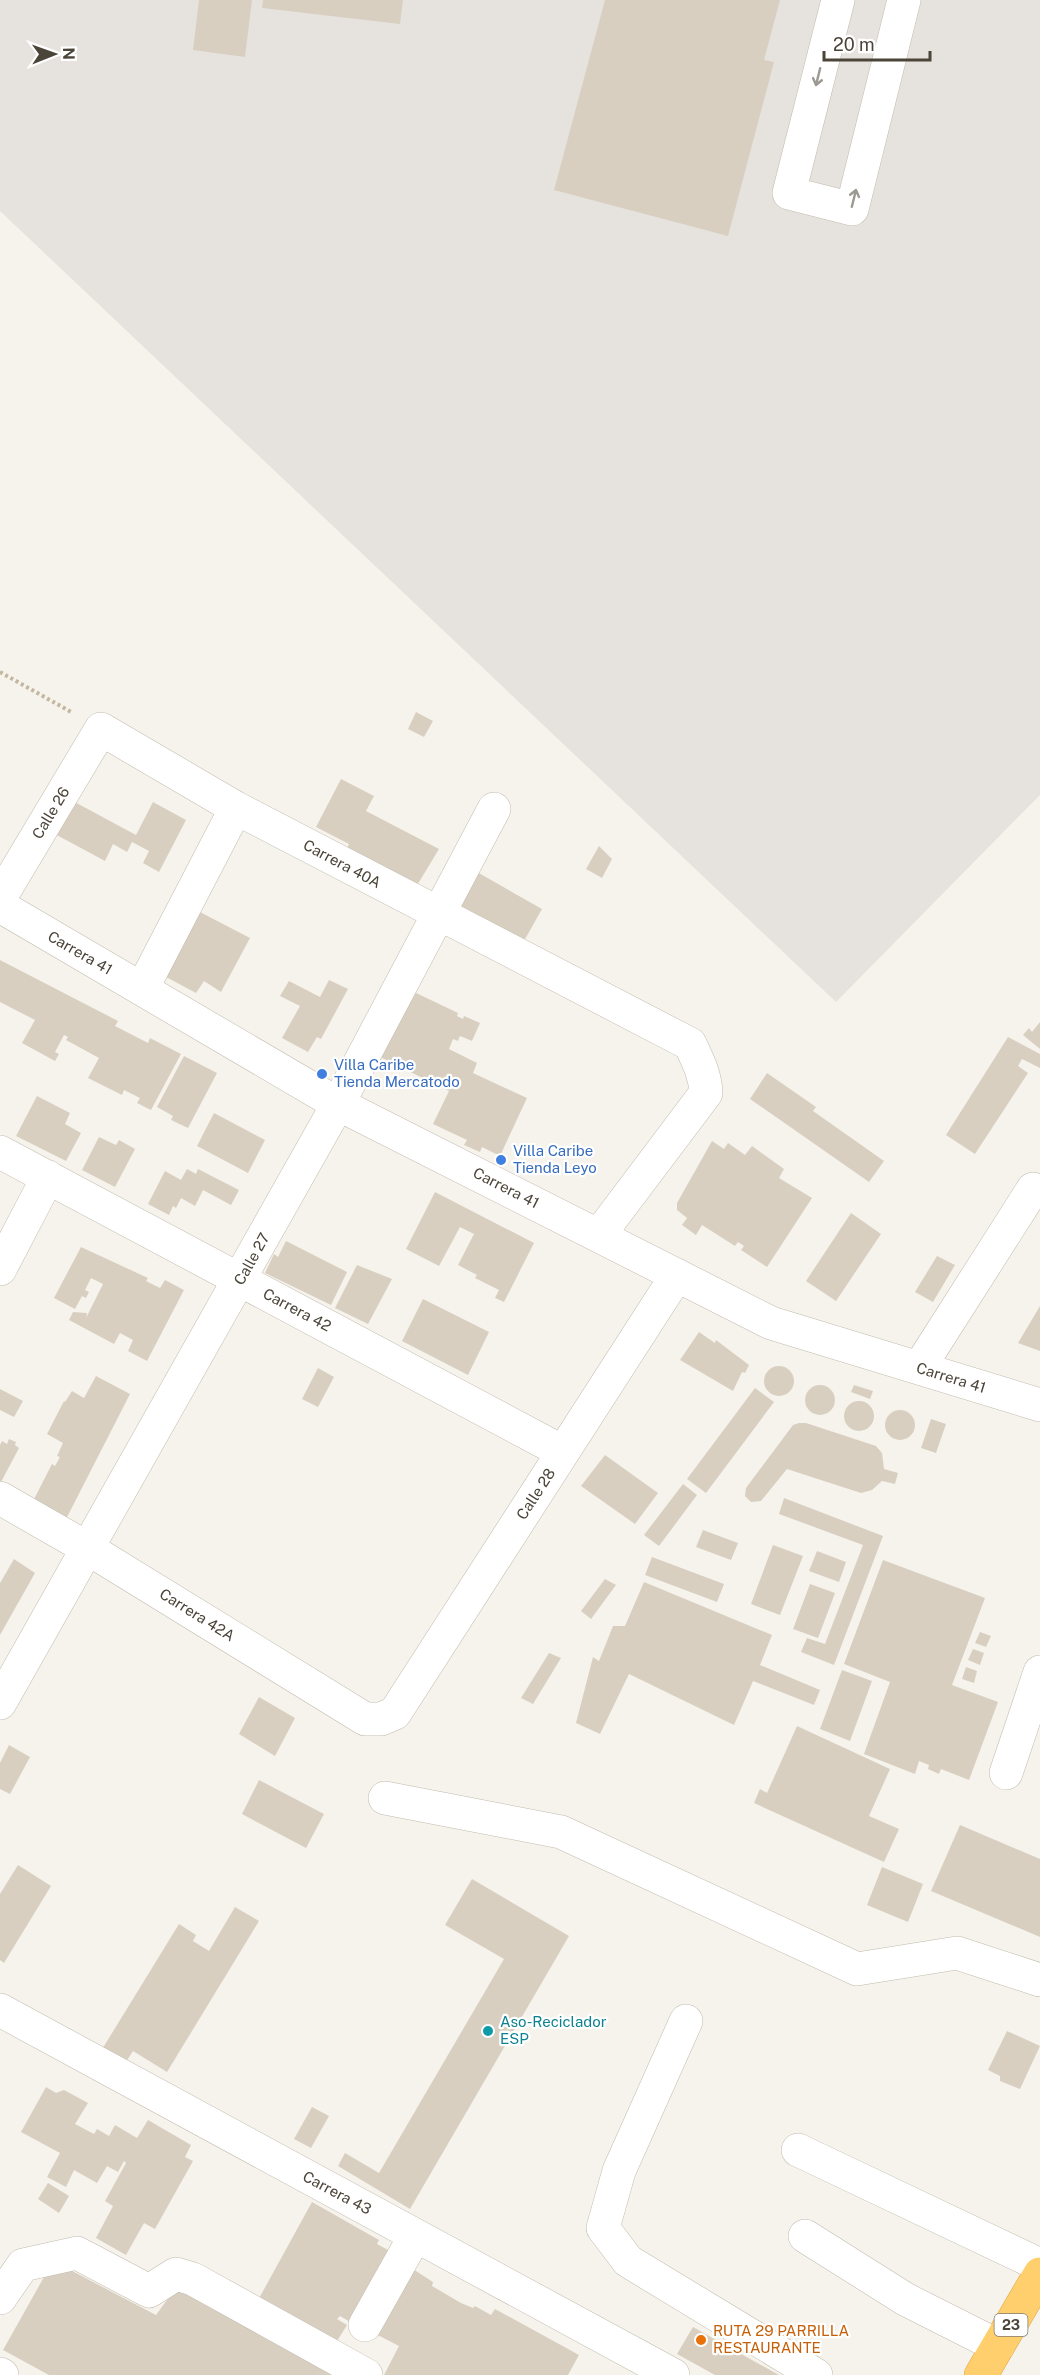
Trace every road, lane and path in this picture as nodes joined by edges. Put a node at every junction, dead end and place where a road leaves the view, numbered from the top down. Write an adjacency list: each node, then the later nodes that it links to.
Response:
1 (838, 0): 2 (street, one-way to 2)
2 (904, 0)
3 (0, 672): 4 (path)
4 (101, 729): 5 (street, Carrera 40A); 7 (street, Calle 26)
5 (236, 808): 9 (street, Carrera 40A); 10 (street)
6 (494, 809): 9 (street, Calle 27)
7 (0, 898)
8 (0, 906): 10 (street, Carrera 41)
9 (439, 914): 11 (street, Calle 27); 15 (street, Carrera 40A)
10 (142, 990): 11 (street, Carrera 41)
11 (338, 1104): 15 (street, Carrera 41); 18 (street, Calle 27)
12 (0, 1152): 13 (street, Carrera 42)
13 (48, 1178): 16 (street); 18 (street, Carrera 42)
14 (1033, 1189): 19 (street)
15 (599, 1235): 17 (street, Carrera 41)
16 (0, 1269)
17 (677, 1275): 19 (street, Carrera 41); 21 (street, Calle 28)
18 (241, 1280): 21 (street, Carrera 42); 23 (street, Calle 27)
19 (919, 1368): 20 (street, Carrera 41)
20 (1040, 1405)
21 (563, 1452): 26 (street, Calle 28)
22 (0, 1498): 23 (street, Carrera 42A)
23 (87, 1548): 25 (street, Calle 27); 26 (street, Carrera 42A)
24 (1040, 1672): 27 (street)
25 (0, 1703)
26 (395, 1713)
27 (1005, 1773)
28 (385, 1798): 29 (street)
29 (1040, 1980)
30 (0, 2010): 33 (street, Carrera 43)
31 (686, 2021): 42 (street)
32 (798, 2150): 35 (street)
33 (415, 2236): 38 (street); 41 (street, Carrera 43)
34 (805, 2236): 39 (street)
35 (1040, 2265)
36 (1040, 2274): 39 (highway, 23)
37 (0, 2298): 40 (street)
38 (365, 2325)
39 (998, 2346): 43 (highway, 23)
40 (366, 2375)
41 (673, 2375)
42 (816, 2375)
43 (981, 2375)

